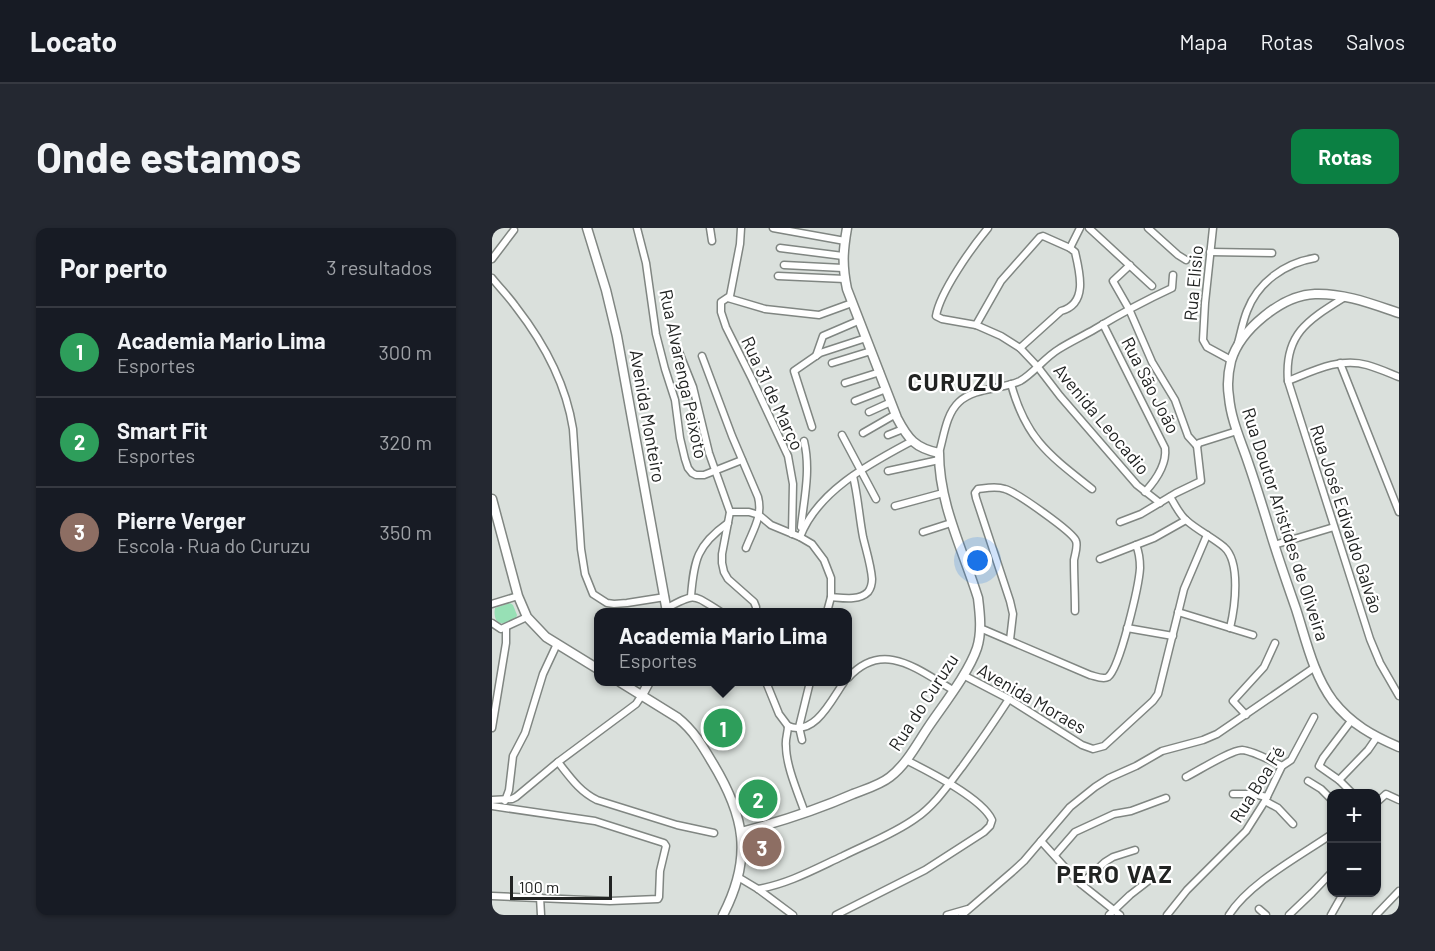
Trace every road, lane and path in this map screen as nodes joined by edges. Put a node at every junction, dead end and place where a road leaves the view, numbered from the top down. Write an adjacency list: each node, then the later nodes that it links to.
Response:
1 (587, 228): 102 (street, Avenida Monteiro)
2 (637, 228): 72 (street, Rua Alvarenga Peixoto)
3 (710, 228): 13 (street)
4 (741, 228): 32 (street)
5 (773, 228): 14 (street)
6 (847, 228): 14 (street)
7 (988, 228): 38 (street, Avenida Leocadio)
8 (1080, 228): 16 (street)
9 (1089, 228): 24 (street)
10 (1148, 228): 22 (street)
11 (1213, 228): 17 (street, Rua Elisio)
12 (515, 229): 21 (street)
13 (712, 241)
14 (844, 241): 19 (street)
15 (780, 248): 19 (street)
16 (1070, 248): 38 (street); 41 (street)
17 (1210, 252): 18 (street); 46 (street, Rua Elisio)
18 (1272, 253)
19 (843, 256): 25 (street)
20 (1315, 258): 40 (street)
21 (492, 259)
22 (1186, 260)
23 (784, 265): 25 (street)
24 (1130, 265): 30 (street); 34 (street)
25 (843, 268): 29 (street)
26 (1173, 275): 34 (street)
27 (778, 276): 29 (street)
28 (492, 278): 102 (street)
29 (845, 279): 33 (street)
30 (1152, 286)
31 (1345, 297): 35 (street, Rua Doutor Aristídes de Oliveira); 40 (street, Rua Doutor Aristídes de Oliveira); 52 (street, Rua José Edivaldo Galvão)
32 (728, 298): 33 (street); 93 (street, Rua 31 de Março)
33 (852, 303): 36 (street)
34 (1129, 309): 37 (street); 68 (street)
35 (1399, 313)
36 (858, 321): 39 (street); 45 (street)
37 (1103, 324): 49 (street); 76 (street, Rua São João)
38 (976, 325): 41 (street, Avenida Leocadio)
39 (866, 338): 42 (street); 45 (street)
40 (1238, 346): 46 (street, Rua Doutor Aristídes de Oliveira)
41 (1020, 348): 49 (street, Avenida Leocadio)
42 (871, 351): 47 (street); 50 (street)
43 (679, 352): 72 (street)
44 (702, 356): 70 (street)
45 (816, 356): 60 (street)
46 (1231, 360): 62 (street, Rua Doutor Aristídes de Oliveira)
47 (832, 363)
48 (1340, 363): 51 (street); 52 (street); 84 (street)
49 (1037, 366): 54 (street); 76 (street, Avenida Leocadio)
50 (880, 372): 53 (street); 55 (street)
51 (1399, 377)
52 (1288, 381): 91 (street, Rua José Edivaldo Galvão)
53 (845, 383)
54 (1011, 384): 69 (street); 75 (street)
55 (886, 388): 56 (street); 57 (street)
56 (855, 400)
57 (891, 402): 58 (street); 59 (street)
58 (869, 412)
59 (896, 414): 61 (street); 63 (street)
60 (812, 427)
61 (903, 429): 65 (street); 67 (street)
62 (1237, 432): 68 (street); 97 (street, Rua Doutor Aristídes de Oliveira)
63 (863, 433)
64 (842, 435): 71 (street)
65 (888, 435)
66 (804, 441): 95 (street)
67 (912, 441): 69 (street); 71 (street)
68 (1197, 446): 78 (street)
69 (939, 456): 73 (street); 77 (street, Rua do Curuzu)
70 (742, 460): 72 (street, Rua Alvarenga Peixoto); 86 (street)
71 (860, 470): 74 (street); 79 (street)
72 (716, 471): 83 (street)
73 (888, 471)
74 (853, 476): 95 (street); 103 (street)
75 (1092, 489)
76 (1145, 492): 81 (street, Avenida Leocadio)
77 (943, 493): 82 (street); 90 (street, Rua do Curuzu)
78 (1170, 497): 81 (street); 87 (street)
79 (876, 499)
80 (492, 500): 85 (street)
81 (1160, 503): 88 (street)
82 (895, 506)
83 (730, 512): 86 (street); 89 (street)
84 (1399, 512)
85 (494, 513): 100 (street)
86 (759, 516): 93 (street); 98 (street)
87 (1186, 520): 94 (street); 96 (street)
88 (1120, 522)
89 (728, 523): 101 (street); 108 (street)
90 (951, 523): 92 (street); 115 (street, Rua do Curuzu)
91 (1334, 527): 97 (street); 134 (street, Rua José Edivaldo Galvão)
92 (923, 532)
93 (792, 534): 95 (street)
94 (1207, 535): 111 (street); 117 (street)
95 (800, 537): 103 (street)
96 (1136, 545): 99 (street); 116 (street)
97 (1274, 545): 124 (street, Rua Doutor Aristídes de Oliveira)
98 (746, 548)
99 (1100, 559)
100 (518, 596): 104 (street); 112 (street)
101 (692, 596): 106 (street); 107 (street)
102 (665, 597): 105 (street, Avenida Monteiro)
103 (831, 597): 109 (street)
104 (492, 604)
105 (667, 608)
106 (670, 608)
107 (715, 608)
108 (756, 608)
109 (828, 608)
110 (1075, 611): 120 (street)
111 (1178, 612): 117 (street); 119 (street)
112 (527, 617): 114 (street); 122 (street)
113 (492, 623): 114 (street)
114 (506, 628): 139 (street)
115 (980, 628): 120 (street); 126 (street, Rua do Curuzu)
116 (1127, 628): 119 (street); 120 (street)
117 (1230, 628): 118 (street)
118 (1253, 635)
119 (1173, 636): 135 (street, Avenida Moraes)
120 (1010, 640)
121 (1275, 643): 136 (street)
122 (557, 644): 123 (street); 156 (street)
123 (594, 667)
124 (1315, 667): 136 (street); 138 (street, Rua Doutor Aristídes de Oliveira)
125 (852, 674): 132 (street)
126 (963, 675): 132 (street, Rua do Curuzu); 135 (street, Avenida Moraes)
127 (628, 686): 133 (street)
128 (646, 686): 133 (street)
129 (768, 686): 141 (street)
130 (809, 686): 140 (street)
131 (841, 686): 140 (street)
132 (953, 690): 145 (street, Rua do Curuzu)
133 (642, 695): 146 (street); 165 (street)
134 (1399, 696)
135 (1009, 699): 151 (street)
136 (1246, 715): 168 (street)
137 (1314, 717): 147 (street, Rua Boa Fé)
138 (1352, 721): 142 (street, Rua Doutor Aristídes de Oliveira); 149 (street)
139 (492, 726)
140 (799, 727): 141 (street); 143 (street)
141 (788, 729): 163 (street)
142 (1377, 737): 144 (street, Rua Doutor Aristídes de Oliveira); 149 (street)
143 (802, 740)
144 (1399, 747)
145 (906, 759): 151 (street); 163 (street, Rua do Curuzu)
146 (558, 762): 156 (street); 166 (street)
147 (1282, 766): 148 (street); 157 (street, Rua Boa Fé)
148 (1186, 777)
149 (1339, 780): 152 (street)
150 (1308, 781): 154 (street)
151 (950, 784): 175 (street); 186 (street)
152 (1348, 789)
153 (1233, 794): 157 (street)
154 (1327, 795)
155 (1166, 798): 170 (street)
156 (506, 799): 159 (street); 162 (street)
157 (1266, 799): 164 (street); 190 (street, Rua Boa Fé)
158 (1381, 799): 160 (street)
159 (492, 800)
160 (1399, 801)
161 (492, 806): 162 (street)
162 (502, 807): 178 (street)
163 (805, 813): 165 (street, Rua do Curuzu)
164 (1293, 824)
165 (741, 832): 171 (street)
166 (714, 833)
167 (1327, 837): 191 (street)
168 (1041, 841): 170 (street); 180 (street)
169 (1135, 850): 174 (street)
170 (1054, 855): 174 (street)
171 (738, 877): 175 (street); 184 (street)
172 (1327, 877): 193 (street)
173 (1152, 878): 182 (street)
174 (1081, 884): 182 (street)
175 (758, 889): 185 (street)
176 (1399, 891): 195 (street)
177 (492, 896): 178 (street)
178 (540, 897): 183 (street)
179 (1341, 897): 194 (street)
180 (968, 908): 187 (street); 188 (street)
181 (1259, 909): 192 (street)
182 (1112, 912): 189 (street)
183 (541, 915)
184 (723, 915)
185 (793, 915)
186 (837, 915)
187 (947, 915)
188 (962, 915)
189 (1120, 915)
190 (1167, 915)
191 (1229, 915)
192 (1266, 915)
193 (1289, 915)
194 (1331, 915)
195 (1376, 915)

